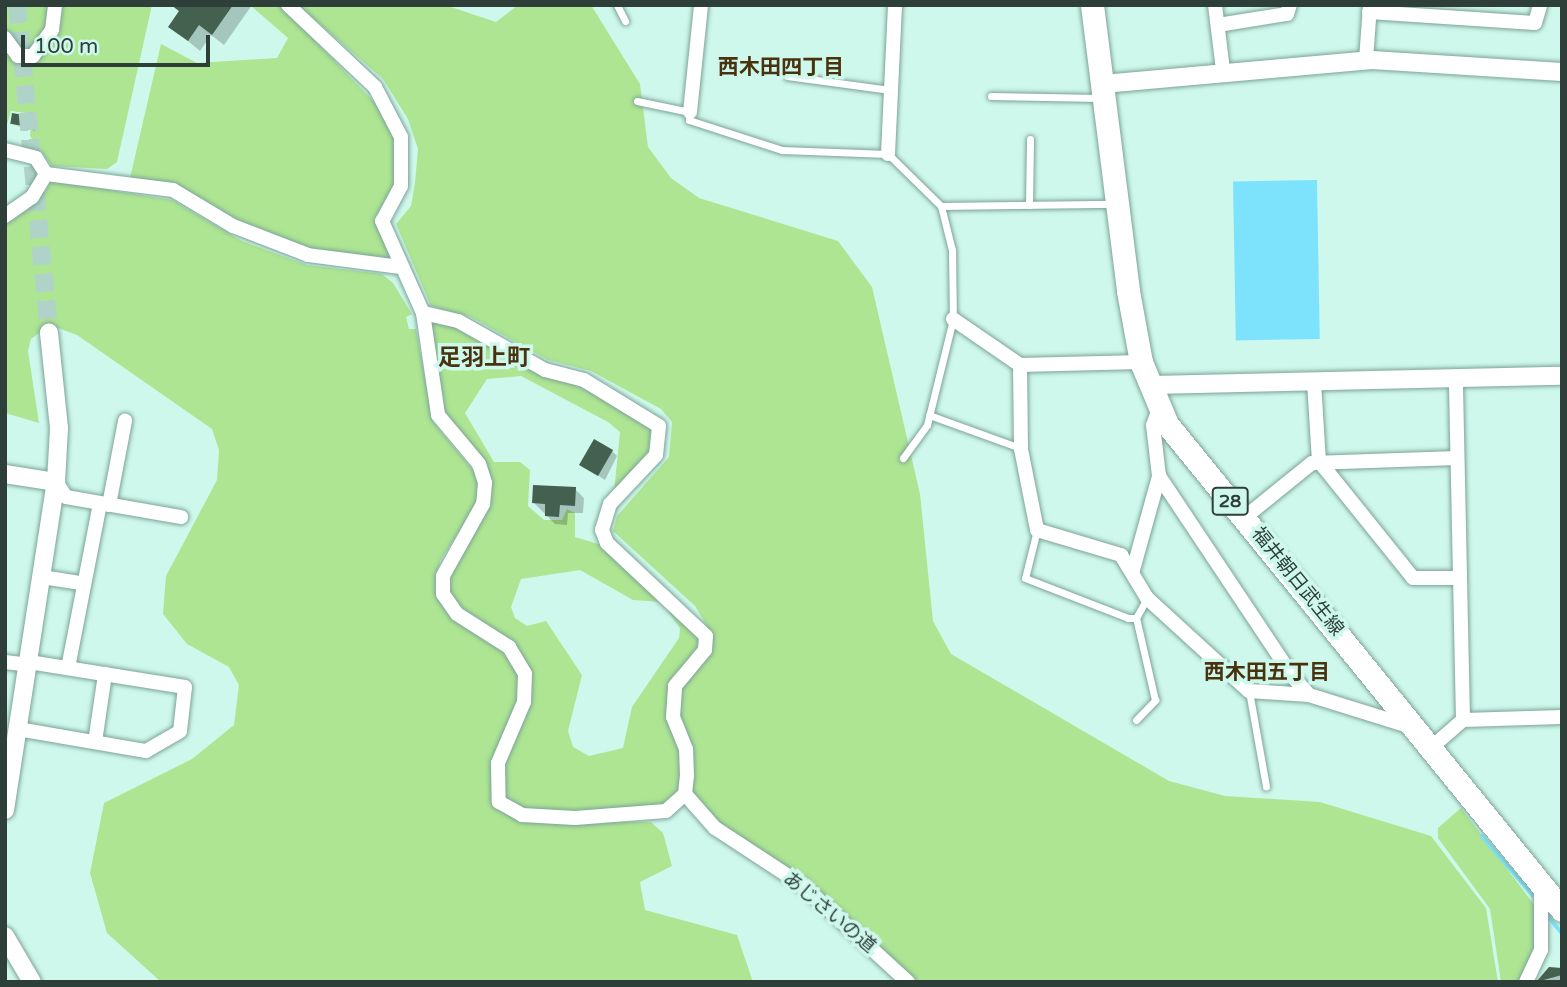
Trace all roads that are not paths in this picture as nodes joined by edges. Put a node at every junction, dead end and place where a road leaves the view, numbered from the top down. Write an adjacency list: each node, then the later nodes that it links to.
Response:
1 (55, 5): 13 (street)
2 (288, 5): 31 (street)
3 (617, 5): 11 (lane)
4 (701, 5): 22 (street)
5 (895, 5): 18 (street)
6 (1092, 5): 19 (main road, 福井朝日武生線 / 28)
7 (1216, 5): 12 (street)
8 (1290, 5): 12 (street)
9 (1540, 5): 10 (street)
10 (1369, 9): 14 (street)
11 (625, 20)
12 (1218, 25): 15 (street)
13 (5, 38)
14 (1366, 60): 15 (street); 16 (street)
15 (1223, 70): 19 (street)
16 (1562, 72)
17 (787, 76): 18 (lane)
18 (890, 90): 25 (street)
19 (1104, 91): 20 (lane); 27 (main road, 福井朝日武生線 / 28)
20 (991, 96)
21 (637, 101): 22 (lane)
22 (690, 111): 25 (lane)
23 (1030, 139): 28 (lane)
24 (5, 150): 26 (street)
25 (888, 154): 29 (lane)
26 (46, 174): 30 (street); 31 (street)
27 (1117, 204): 28 (lane); 35 (main road, 福井朝日武生線 / 28)
28 (1029, 205): 29 (lane)
29 (941, 206): 33 (lane)
30 (5, 216)
31 (401, 267): 32 (street)
32 (423, 313): 76 (street); 76 (street)
33 (953, 319): 36 (street); 42 (lane)
34 (50, 333): 50 (street)
35 (1141, 362): 36 (street); 40 (main road, 福井朝日武生線 / 28)
36 (1020, 365): 44 (street)
37 (1562, 376): 38 (street)
38 (1456, 378): 39 (street); 46 (street)
39 (1314, 382): 40 (street); 47 (street)
40 (1150, 386): 41 (main road, 福井朝日武生線 / 28)
41 (1159, 408): 49 (street); 53 (main road, 福井朝日武生線 / 28)
42 (929, 415): 44 (lane); 45 (lane)
43 (125, 421): 51 (street)
44 (1021, 449): 54 (street)
45 (903, 458)
46 (1457, 458): 47 (street); 57 (street)
47 (1319, 461): 53 (street); 57 (street)
48 (5, 474): 50 (street)
49 (1159, 476): 55 (street); 66 (street)
50 (56, 482): 51 (street); 56 (street)
51 (104, 504): 52 (street); 58 (street)
52 (181, 517)
53 (1244, 517): 71 (main road, 福井朝日武生線 / 28)
54 (1037, 530): 55 (street); 60 (lane)
55 (1133, 570): 59 (street)
56 (42, 577): 58 (street); 62 (street)
57 (1460, 578): 69 (street)
58 (80, 583): 63 (street)
59 (1147, 598): 60 (lane); 65 (street)
60 (1136, 618): 68 (lane)
61 (5, 662): 62 (street)
62 (29, 664): 63 (street); 70 (street)
63 (68, 668): 64 (street)
64 (105, 674): 72 (street); 72 (street)
65 (1249, 691): 66 (street); 75 (lane)
66 (1309, 695): 71 (street)
67 (1562, 717): 69 (street)
68 (1136, 720)
69 (1463, 720): 73 (street)
70 (18, 729): 72 (street); 74 (street)
71 (1416, 729): 73 (main road, 福井朝日武生線 / 28)
72 (95, 743)
73 (1432, 747): 78 (main road, 福井朝日武生線 / 28)
74 (10, 750): 77 (street)
75 (1266, 786)
76 (685, 794): 82 (street, あじさいの道)
77 (5, 810)
78 (1541, 886): 79 (main road, 福井朝日武生線 / 28); 83 (street)
79 (1562, 910)
80 (5, 936): 81 (street)
81 (32, 982)
82 (908, 982)
83 (1526, 982)

